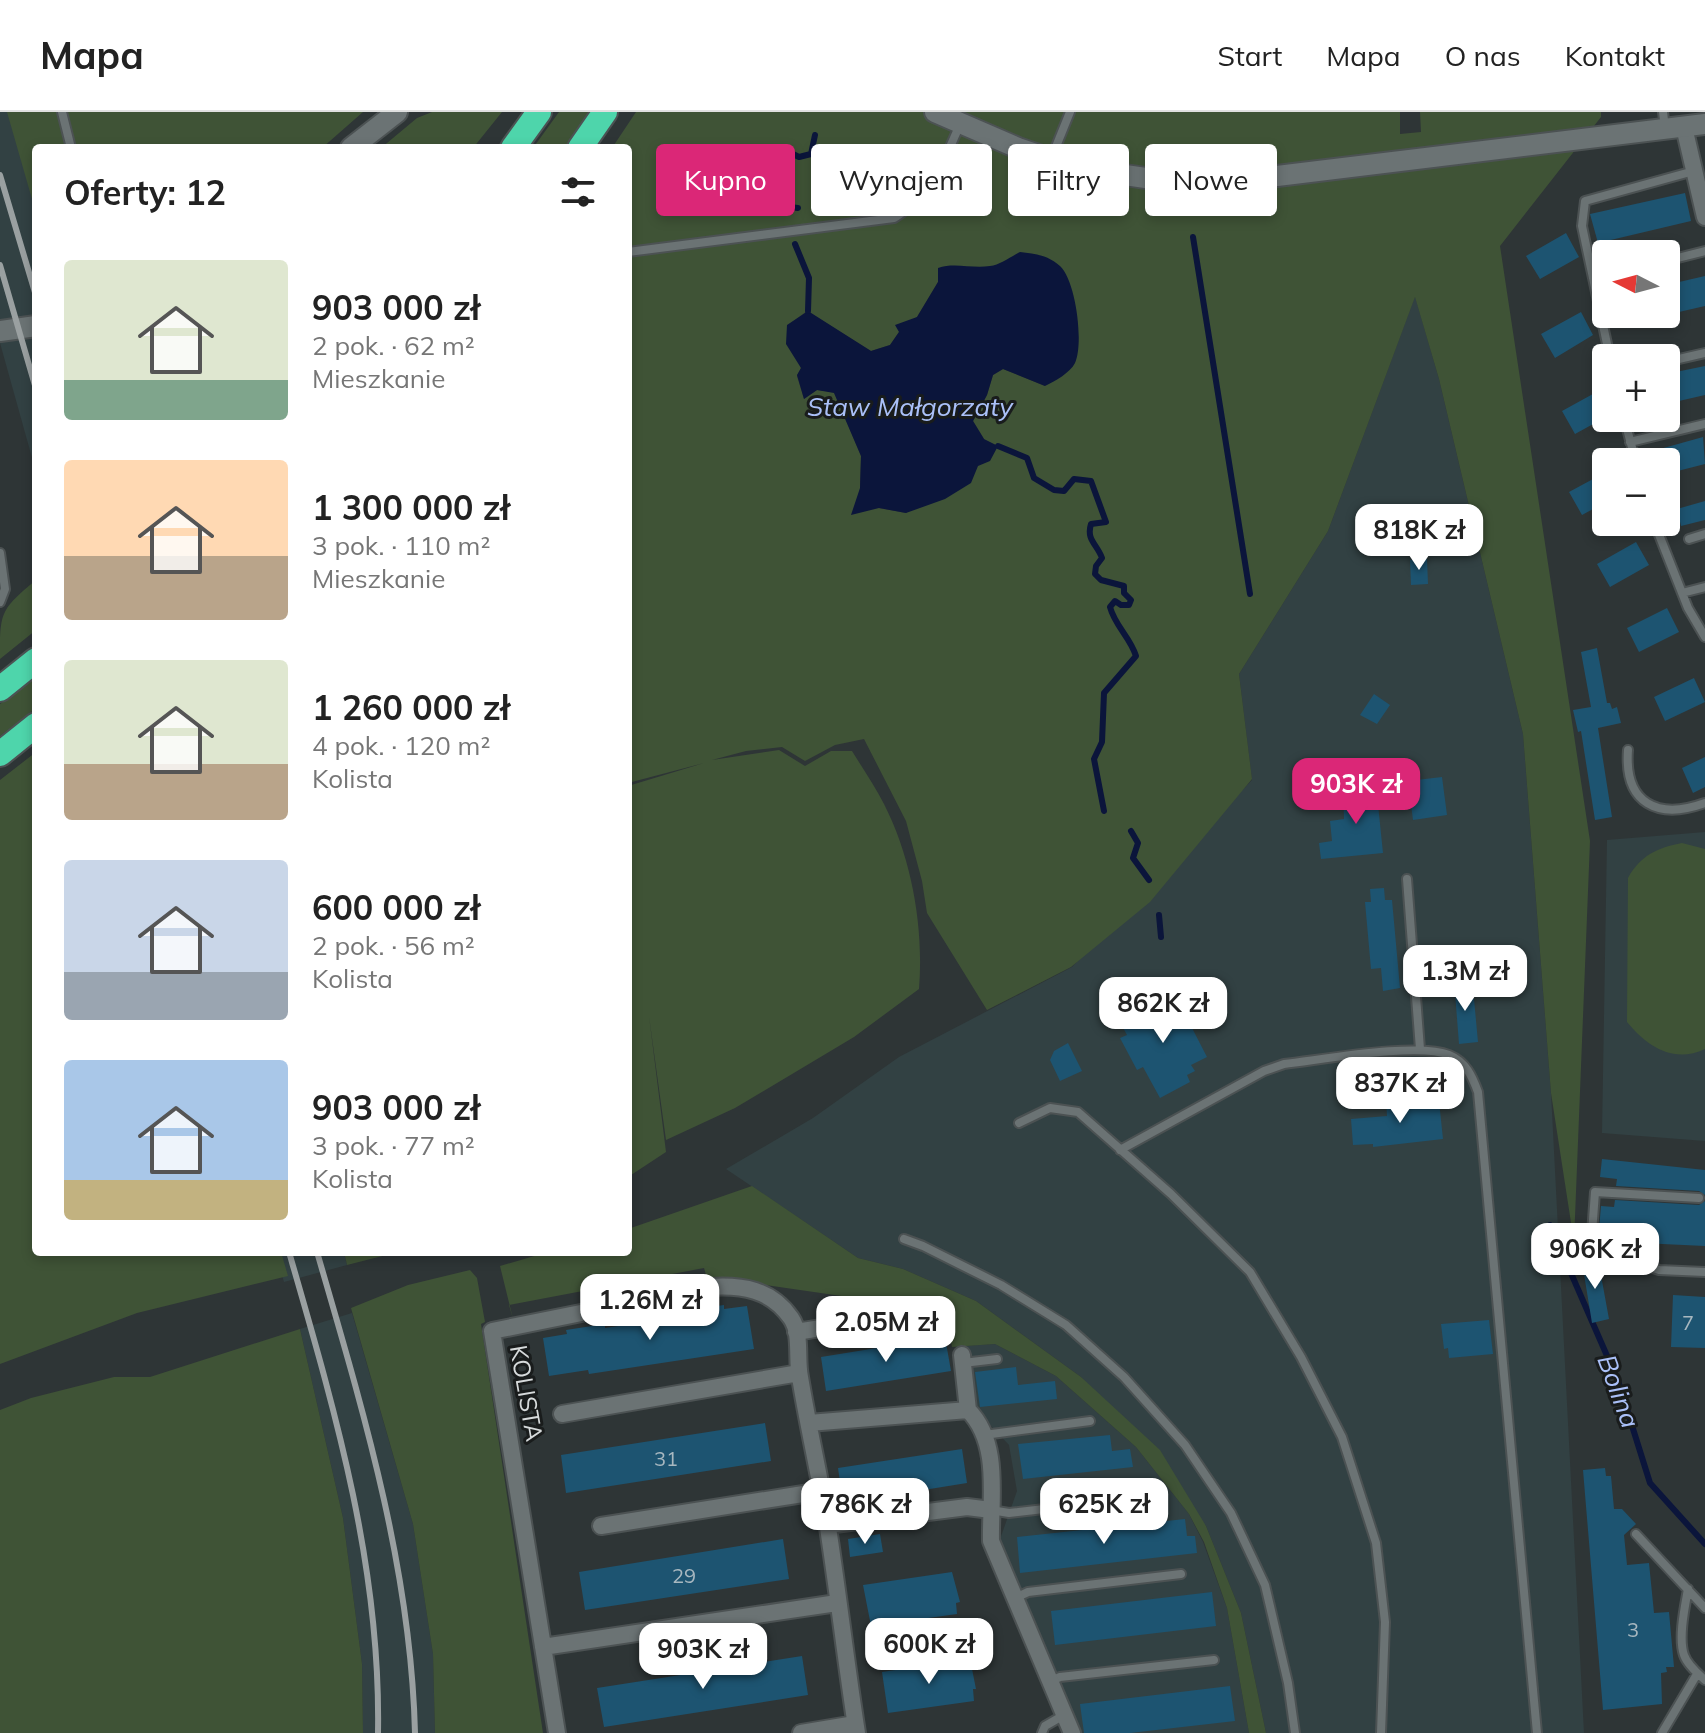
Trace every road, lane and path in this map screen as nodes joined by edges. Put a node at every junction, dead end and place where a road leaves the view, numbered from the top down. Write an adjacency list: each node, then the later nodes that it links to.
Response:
1 (62, 112): 9 (lane)
2 (397, 112): 10 (street)
3 (539, 112): 11 (highway)
4 (605, 112): 12 (highway)
5 (935, 112): 7 (street)
6 (1070, 112): 14 (lane)
7 (960, 123): 13 (street); 18 (lane)
8 (1679, 123): 15 (street); 16 (street)
9 (70, 144)
10 (356, 144)
11 (516, 144)
12 (583, 144)
13 (1012, 144)
14 (1057, 144)
15 (1695, 171): 17 (street); 21 (lane)
16 (1129, 177)
17 (1705, 217)
18 (632, 251)
19 (1705, 251): 20 (lane)
20 (1680, 257)
21 (1592, 273)
22 (32, 327): 23 (street)
23 (0, 331)
24 (1705, 353): 25 (lane)
25 (1680, 359)
26 (1705, 424): 28 (lane)
27 (1628, 432): 28 (lane)
28 (1630, 442): 29 (lane)
29 (1632, 448)
30 (1705, 534): 32 (lane)
31 (1660, 536): 35 (lane)
32 (1689, 539)
33 (0, 553): 36 (lane)
34 (1705, 587): 35 (lane)
35 (1682, 593): 37 (lane)
36 (0, 602)
37 (1705, 637)
38 (32, 663): 39 (highway)
39 (0, 689)
40 (32, 728): 42 (highway)
41 (1628, 750): 43 (lane)
42 (0, 754)
43 (1705, 803)
44 (1407, 879): 45 (lane)
45 (1420, 1049): 47 (lane); 84 (lane)
46 (1019, 1123): 47 (lane)
47 (1120, 1150): 83 (lane)
48 (1699, 1198): 50 (lane)
49 (904, 1239): 82 (lane)
50 (1705, 1272)
51 (896, 1316): 52 (street)
52 (796, 1332): 55 (street); 72 (street, KOLISTA)
53 (962, 1359): 54 (lane); 56 (street)
54 (997, 1359)
55 (799, 1373): 57 (street, KOLISTA); 59 (street)
56 (968, 1410): 59 (street); 60 (street)
57 (562, 1414)
58 (1090, 1421): 60 (lane)
59 (809, 1423): 61 (street)
60 (984, 1435): 63 (street)
61 (822, 1491): 64 (street); 65 (street)
62 (1156, 1496): 63 (lane)
63 (991, 1510): 64 (street); 69 (street)
64 (827, 1525): 70 (street)
65 (601, 1526)
66 (1636, 1534): 68 (lane)
67 (1181, 1574): 69 (lane)
68 (1688, 1589): 71 (lane); 74 (lane)
69 (1014, 1598): 75 (street)
70 (837, 1603): 72 (street); 77 (street)
71 (1705, 1608)
72 (543, 1647): 78 (street, KOLISTA)
73 (1214, 1660): 75 (lane)
74 (1701, 1677): 85 (lane)
75 (1050, 1681): 76 (street)
76 (1064, 1715): 80 (lane); 81 (street)
77 (856, 1728): 79 (street)
78 (557, 1733)
79 (801, 1733)
80 (1042, 1733)
81 (1072, 1733)
82 (1295, 1733)
83 (1381, 1733)
84 (1537, 1733)
85 (1662, 1733)

